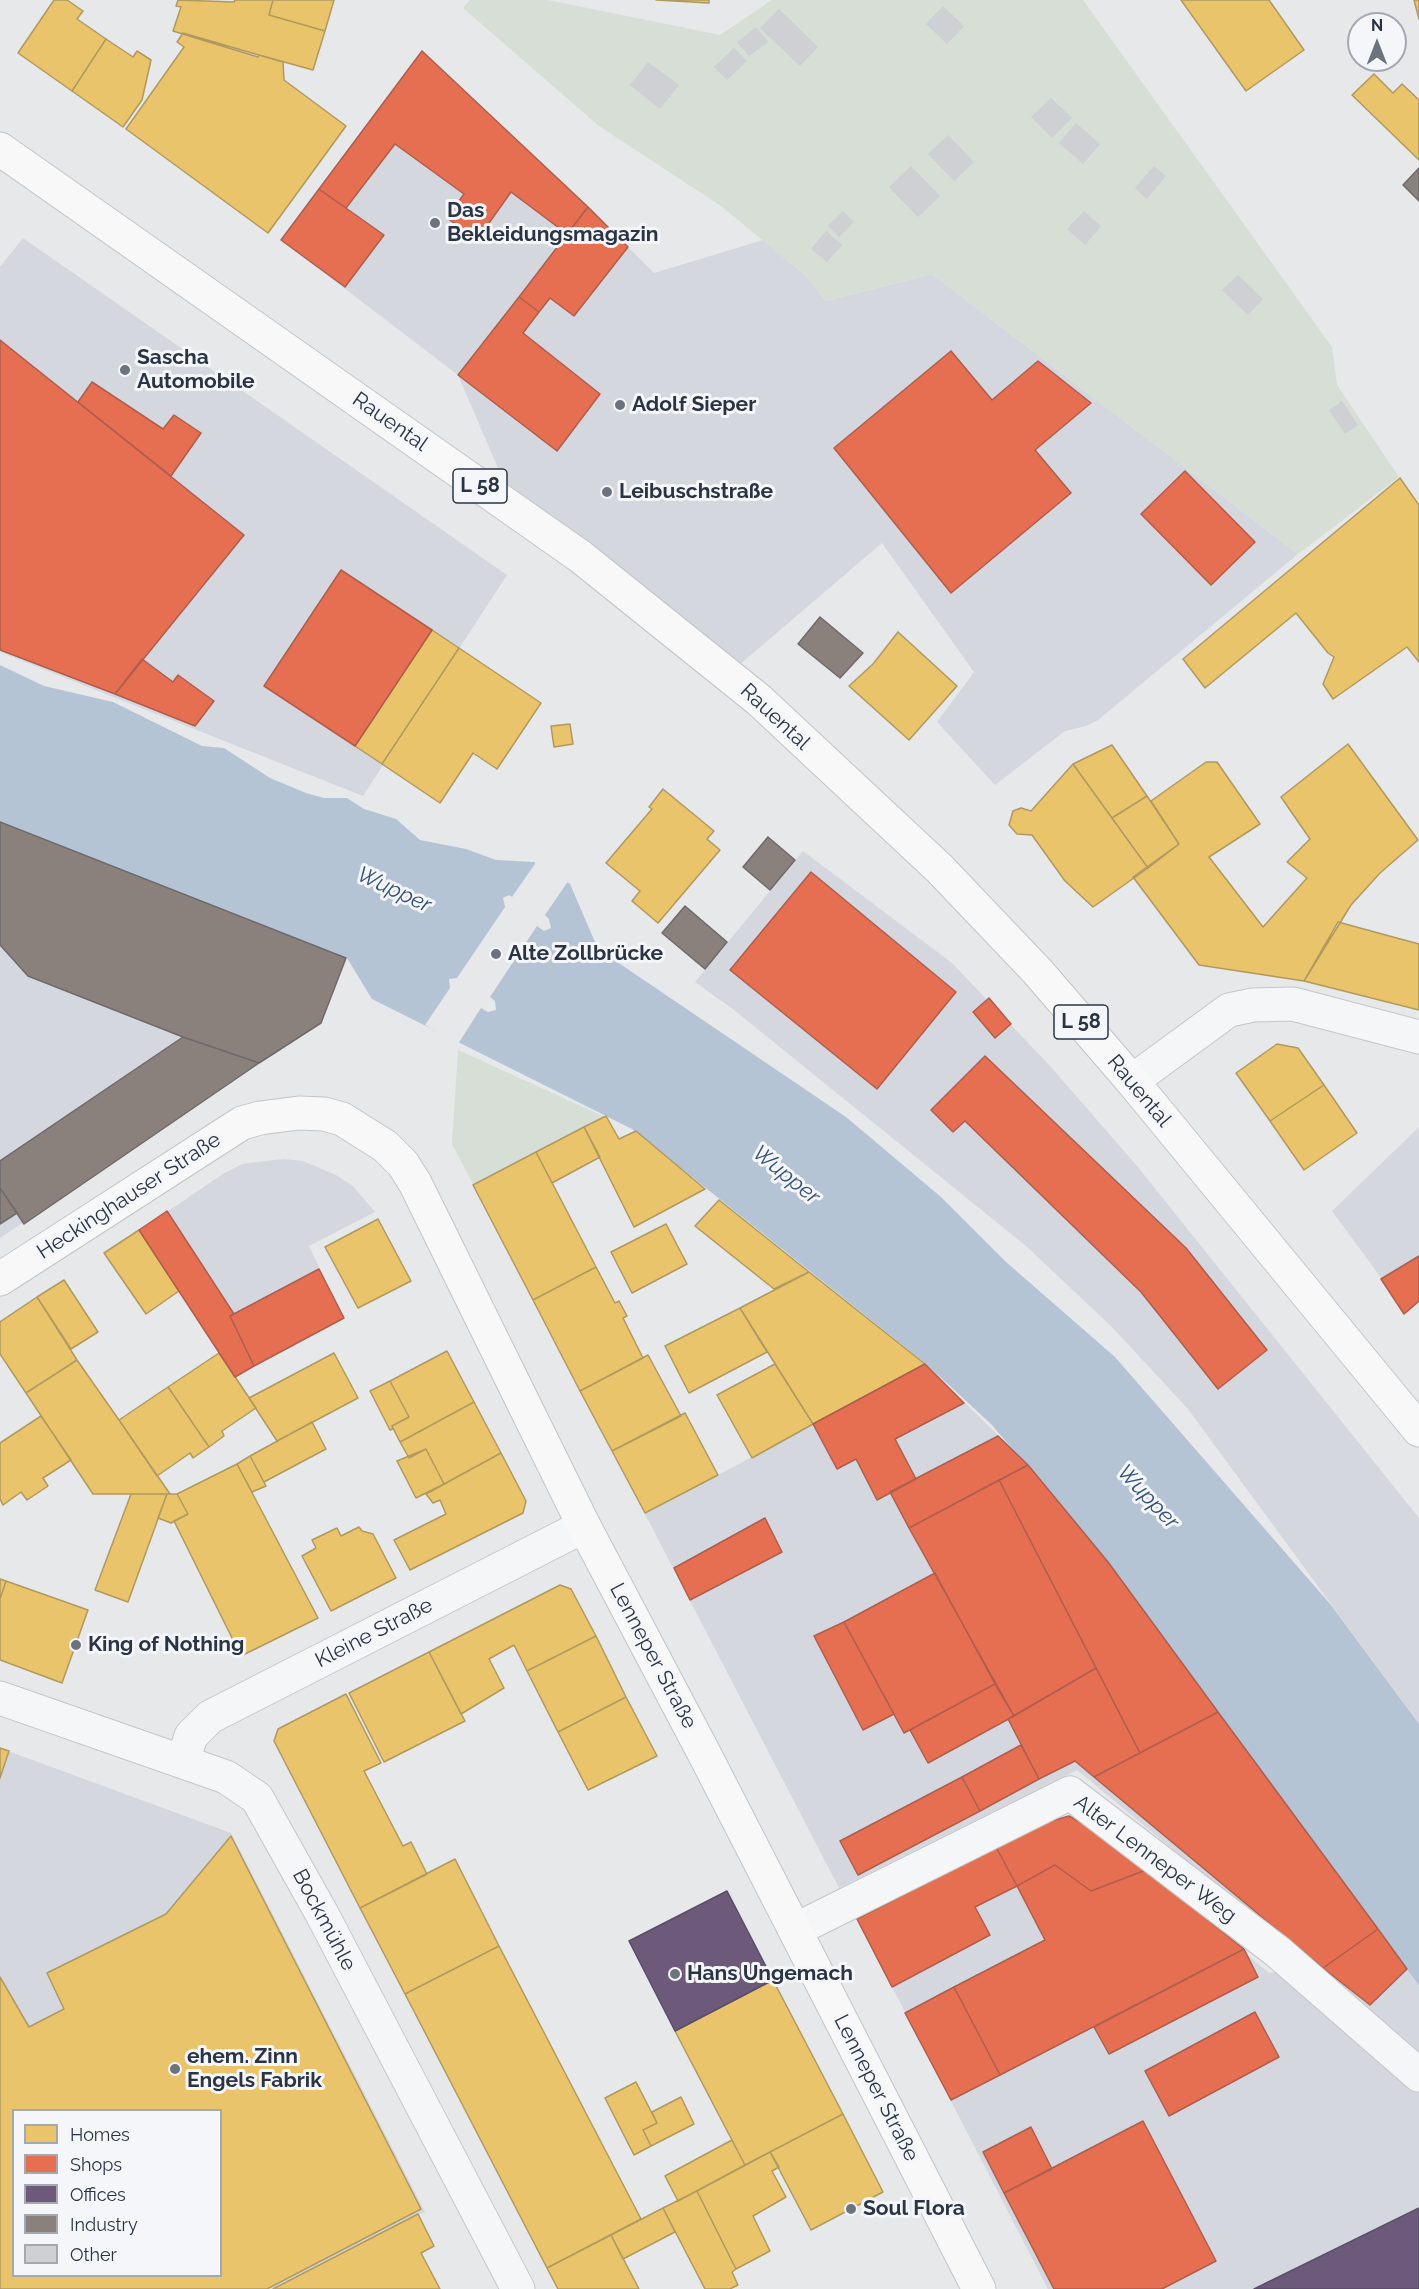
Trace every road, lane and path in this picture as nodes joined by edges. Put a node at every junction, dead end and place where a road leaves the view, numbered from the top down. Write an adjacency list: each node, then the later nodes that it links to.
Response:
1 (0, 148): 3 (main road, Rauental / L 58)
2 (1419, 1037): 3 (street)
3 (1132, 1081): 6 (main road, Rauental / L 58)
4 (260, 1118): 5 (main road, Heckinghauser Straße); 7 (main road, Lenneper Straße)
5 (0, 1279)
6 (1419, 1430)
7 (584, 1526): 9 (street, Kleine Straße); 10 (main road, Lenneper Straße)
8 (0, 1698): 9 (street, Bockmühle)
9 (183, 1761): 12 (street, Bockmühle)
10 (795, 1930): 11 (street, Alter Lenneper Weg); 13 (main road, Lenneper Straße)
11 (1419, 2075)
12 (518, 2289)
13 (979, 2289)

